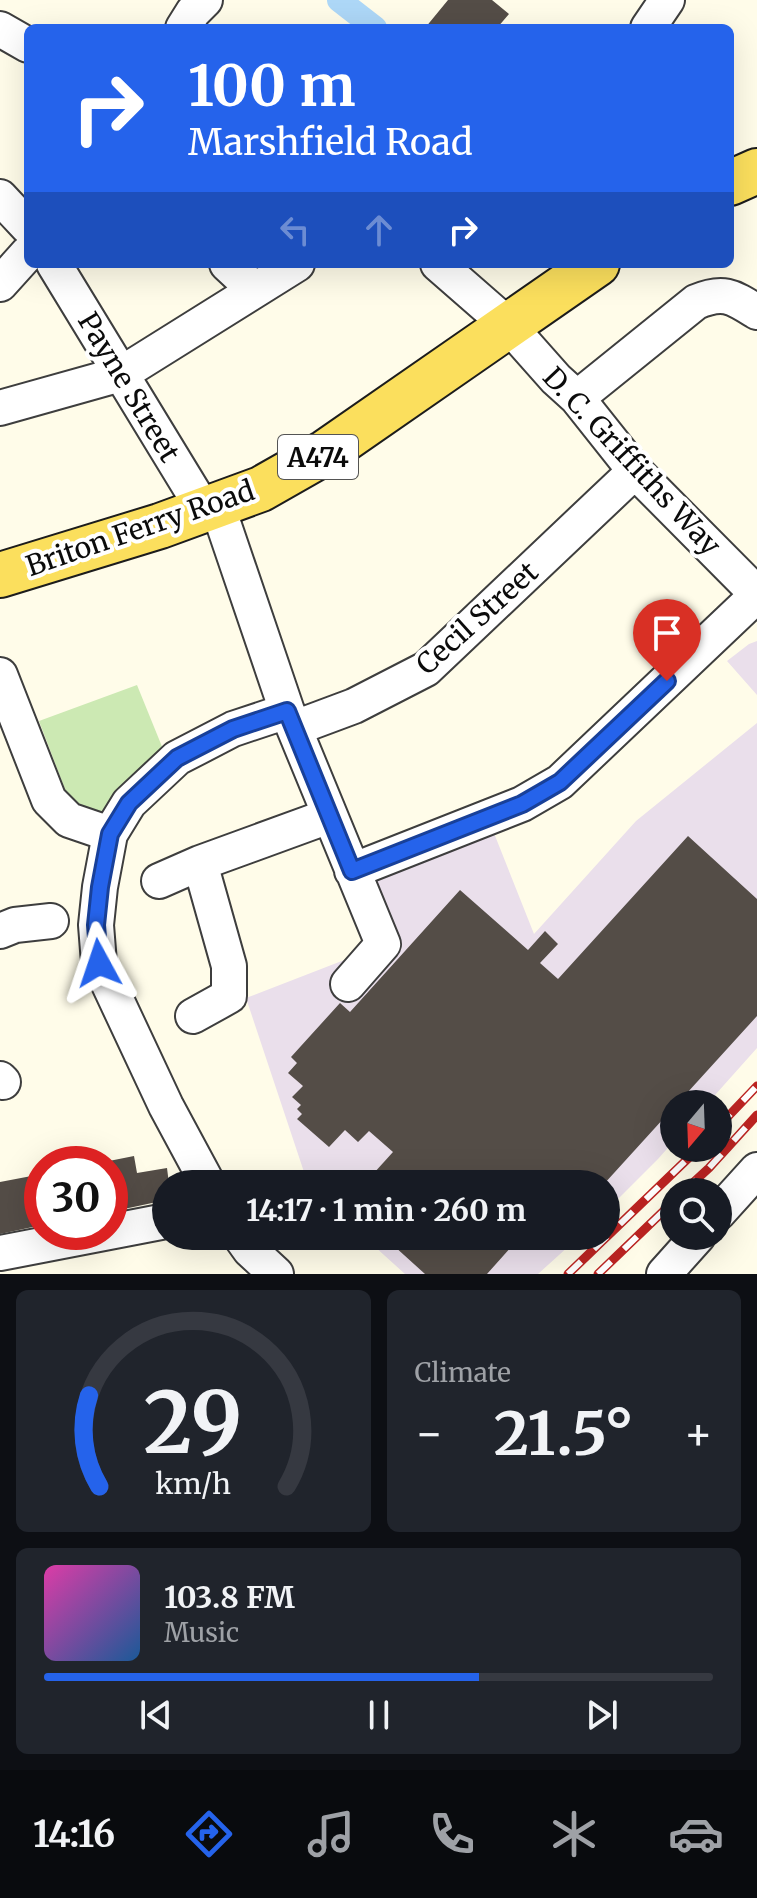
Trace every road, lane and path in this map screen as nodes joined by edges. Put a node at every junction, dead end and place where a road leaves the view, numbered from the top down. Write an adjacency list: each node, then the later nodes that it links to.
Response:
1 (667, 0): 2 (street)
2 (651, 24)
3 (0, 29): 4 (street)
4 (24, 43)
5 (757, 171): 6 (main road)
6 (734, 181)
7 (0, 197): 8 (street)
8 (24, 223)
9 (24, 257): 15 (street)
10 (56, 268): 19 (street, Payne Street)
11 (231, 268): 16 (street)
12 (291, 268): 16 (street)
13 (443, 268): 18 (street, D. C. Griffiths Way)
14 (591, 268): 18 (main road, Briton Ferry Road / A474)
15 (0, 284)
16 (255, 290): 19 (street)
17 (757, 312): 20 (street)
18 (509, 326): 20 (street, D. C. Griffiths Way); 23 (main road, Briton Ferry Road / A474)
19 (121, 374): 21 (street); 23 (street, Payne Street)
20 (577, 398): 22 (street, D. C. Griffiths Way)
21 (0, 408)
22 (635, 471): 25 (street, D. C. Griffiths Way); 27 (street, Cecil Street)
23 (210, 507): 24 (main road, Briton Ferry Road / A474); 27 (street, Payne Street)
24 (0, 575)
25 (757, 595): 31 (street)
26 (0, 676): 29 (street)
27 (291, 720): 28 (street, Payne Street); 29 (street, Cecil Street)
28 (329, 816): 30 (street); 31 (street, Payne Street)
29 (110, 834): 37 (street)
30 (200, 863): 32 (street); 36 (street)
31 (352, 871): 35 (street, Payne Street)
32 (159, 881)
33 (9, 919): 34 (street)
34 (51, 921)
35 (348, 984)
36 (193, 1016)
37 (200, 1170)
38 (757, 1170): 39 (street)
39 (732, 1198)
40 (152, 1224): 43 (street)
41 (252, 1250): 44 (street)
42 (685, 1250): 45 (street)
43 (0, 1253)
44 (276, 1274)
45 (664, 1274)

